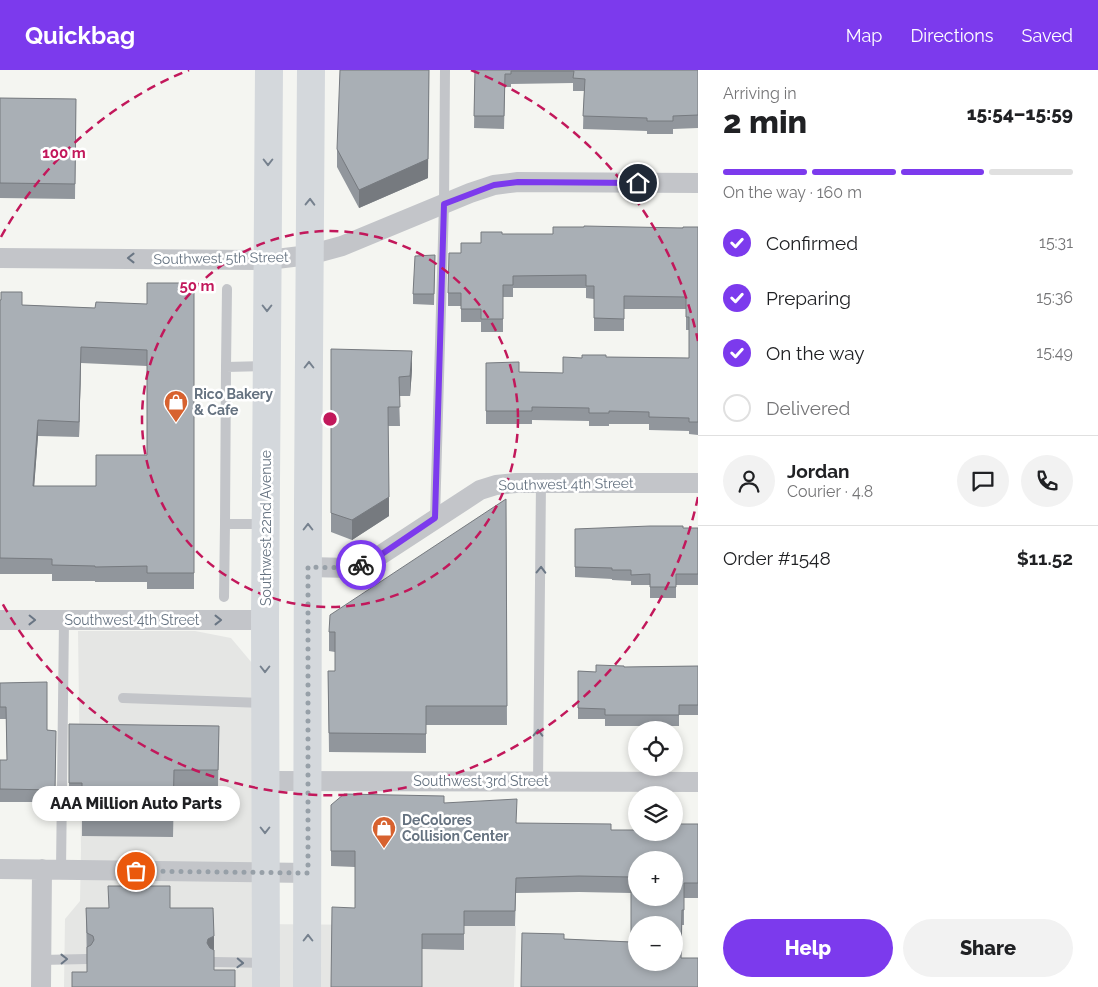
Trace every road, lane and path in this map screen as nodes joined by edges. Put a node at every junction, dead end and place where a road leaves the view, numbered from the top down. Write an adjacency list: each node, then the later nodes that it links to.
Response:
1 (269, 70): 8 (main road, Southwest 22nd Avenue, one-way to 8)
2 (311, 70): 6 (main road, one-way to 2)
3 (444, 70): 5 (lane)
4 (698, 183): 5 (street, Southwest 5th Street)
5 (444, 204): 6 (street, Southwest 5th Street); 14 (lane)
6 (309, 255): 8 (street, Southwest 5th Street); 17 (main road, one-way to 6)
7 (0, 258): 8 (street, Southwest 5th Street, one-way to 7)
8 (268, 260): 10 (main road, Southwest 22nd Avenue, one-way to 10)
9 (226, 289): 11 (lane)
10 (267, 366): 11 (lane); 16 (main road, Southwest 22nd Avenue)
11 (226, 367): 15 (lane)
12 (541, 483): 13 (street, Southwest 4th Street); 14 (street, Southwest 4th Street); 26 (lane, one-way to 12)
13 (698, 483)
14 (435, 518): 17 (street, Southwest 4th Street)
15 (225, 524): 16 (lane); 18 (lane)
16 (266, 524): 21 (main road, Southwest 22nd Avenue)
17 (308, 567): 24 (main road)
18 (224, 597)
19 (0, 620): 20 (street, Southwest 4th Street, one-way to 20)
20 (64, 620): 21 (street, Southwest 4th Street, one-way to 21); 29 (lane)
21 (265, 620): 23 (main road, Southwest 22nd Avenue, one-way to 23)
22 (123, 698): 23 (lane)
23 (265, 703): 25 (main road, Southwest 22nd Avenue)
24 (308, 780): 25 (street, Southwest 3rd Street); 26 (street, Southwest 3rd Street); 31 (main road)
25 (265, 781): 30 (main road, Southwest 22nd Avenue, one-way to 30)
26 (538, 782): 27 (street, Southwest 3rd Street)
27 (698, 782)
28 (0, 869): 29 (street)
29 (52, 870): 30 (street); 33 (street)
30 (265, 872): 31 (street); 35 (main road, Southwest 22nd Avenue)
31 (308, 873): 37 (main road, one-way to 31)
32 (87, 959): 33 (lane, one-way to 32)
33 (42, 960): 36 (street)
34 (214, 962): 35 (lane, one-way to 35)
35 (266, 975)
36 (41, 987)
37 (307, 987)

